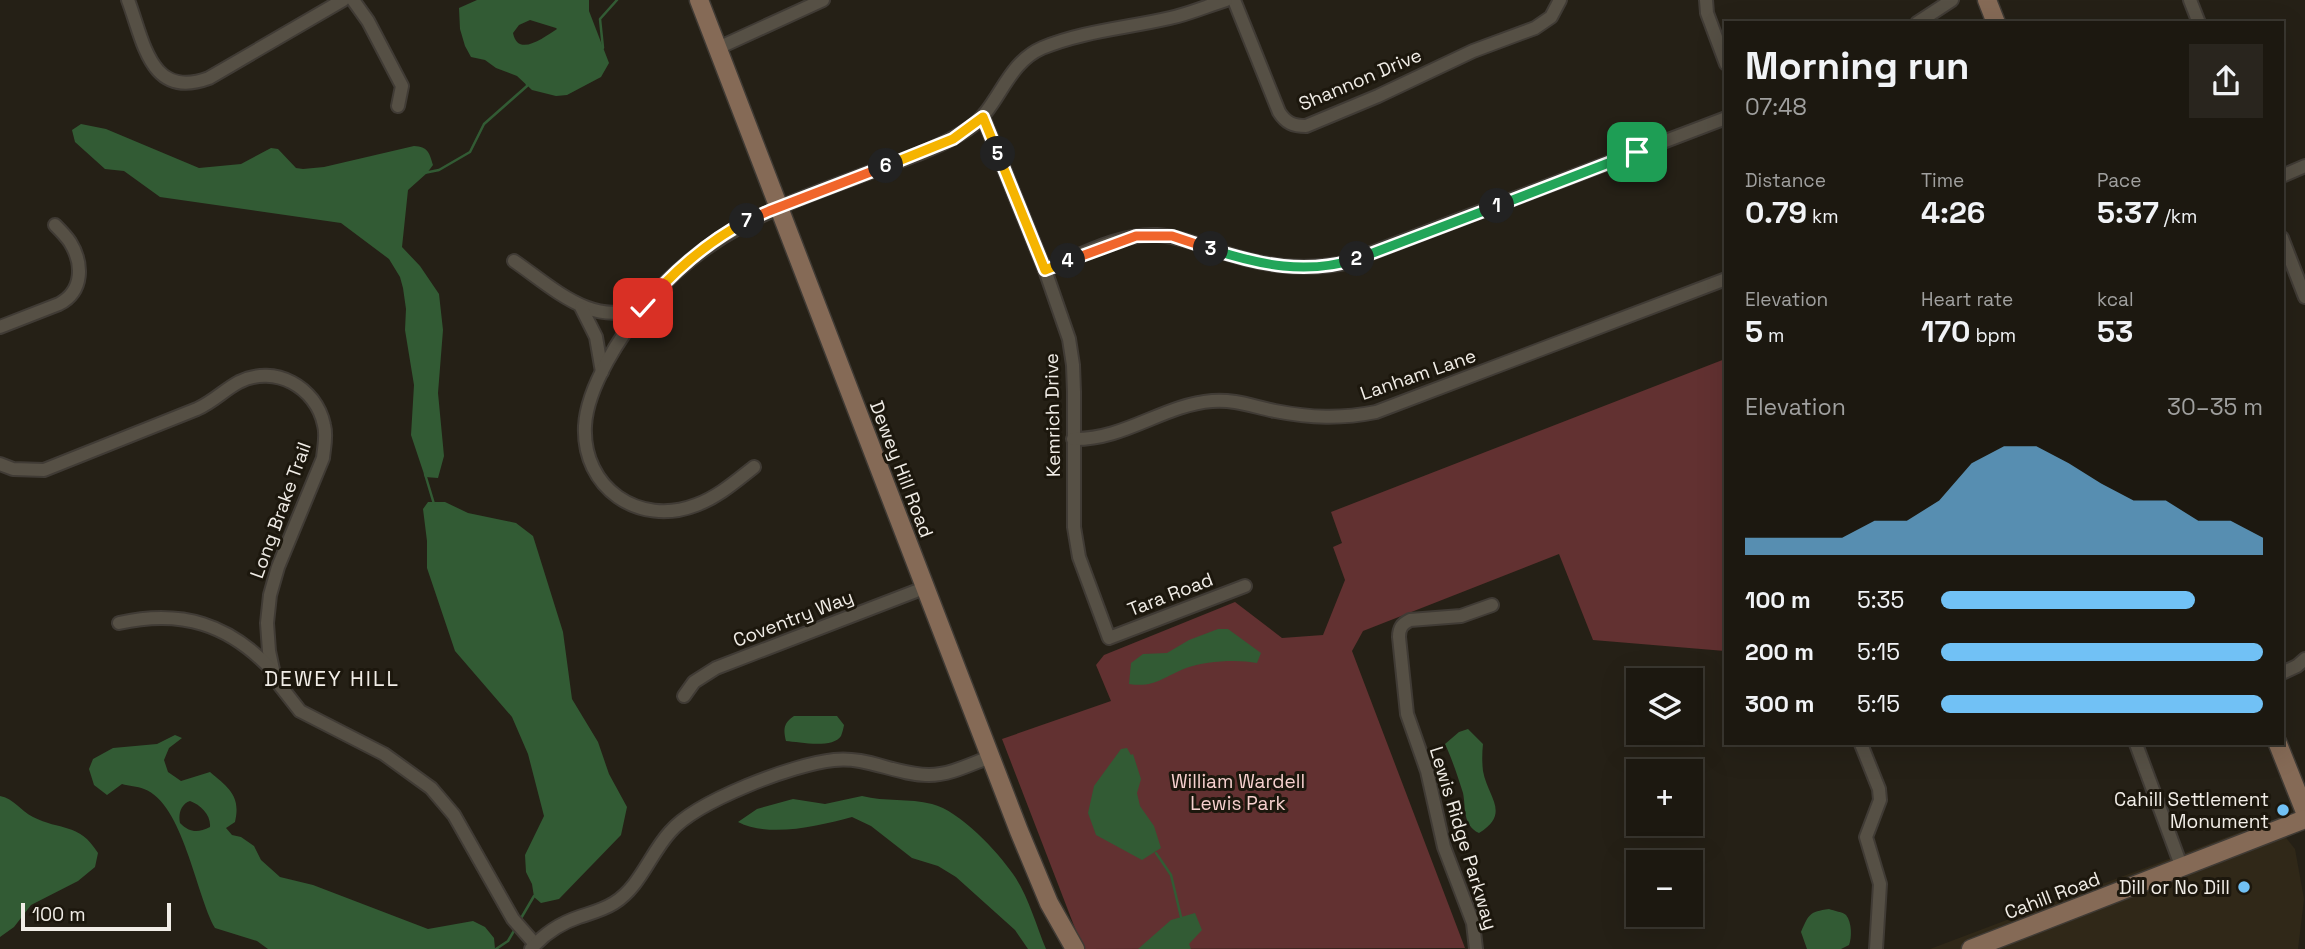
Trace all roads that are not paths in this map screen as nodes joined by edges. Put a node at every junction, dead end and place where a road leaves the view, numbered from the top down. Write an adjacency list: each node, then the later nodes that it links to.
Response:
1 (128, 0): 2 (street)
2 (343, 0)
3 (353, 0): 18 (street)
4 (699, 0): 16 (street, Dewey Hill Road)
5 (823, 0): 16 (street)
6 (1226, 0): 19 (street)
7 (1234, 0): 8 (street, Shannon Drive)
8 (1560, 0)
9 (1706, 0): 17 (street)
10 (1952, 0): 13 (street)
11 (1987, 0): 14 (street)
12 (2190, 0): 15 (street)
13 (1920, 21)
14 (1995, 21)
15 (2198, 21)
16 (718, 48): 23 (street, Dewey Hill Road)
17 (1724, 59)
18 (398, 106)
19 (983, 117): 23 (street); 27 (street, Kemrich Drive)
20 (1724, 119): 27 (street)
21 (2305, 166): 22 (street)
22 (2284, 175)
23 (779, 207): 30 (street); 38 (street, Dewey Hill Road)
24 (55, 225): 32 (street)
25 (2284, 243): 29 (street)
26 (514, 261): 31 (street)
27 (1045, 270): 34 (street, Kemrich Drive)
28 (1724, 280): 34 (street, Lanham Lane)
29 (2305, 297)
30 (649, 301): 31 (street); 33 (street)
31 (581, 307): 33 (street)
32 (0, 327)
33 (602, 372): 36 (street)
34 (1073, 439): 41 (street, Kemrich Drive)
35 (0, 464): 43 (street, Long Brake Trail)
36 (754, 467)
37 (1245, 586): 41 (street, Tara Road)
38 (925, 588): 45 (street, Coventry Way); 49 (street, Dewey Hill Road)
39 (1492, 605): 55 (street, Lewis Ridge Parkway)
40 (119, 623): 43 (street)
41 (1109, 638)
42 (2302, 664): 44 (street)
43 (273, 672): 53 (street, Long Brake Trail)
44 (2284, 672)
45 (684, 696)
46 (1861, 745): 56 (street)
47 (2136, 745): 52 (street)
48 (2278, 745): 50 (street)
49 (990, 757): 53 (street); 54 (street, Dewey Hill Road)
50 (2305, 812)
51 (2305, 819): 52 (street, Cahill Road)
52 (2182, 868): 57 (street, Cahill Road)
53 (533, 947)
54 (1075, 949)
55 (1476, 949)
56 (1876, 949)
57 (1971, 949)

